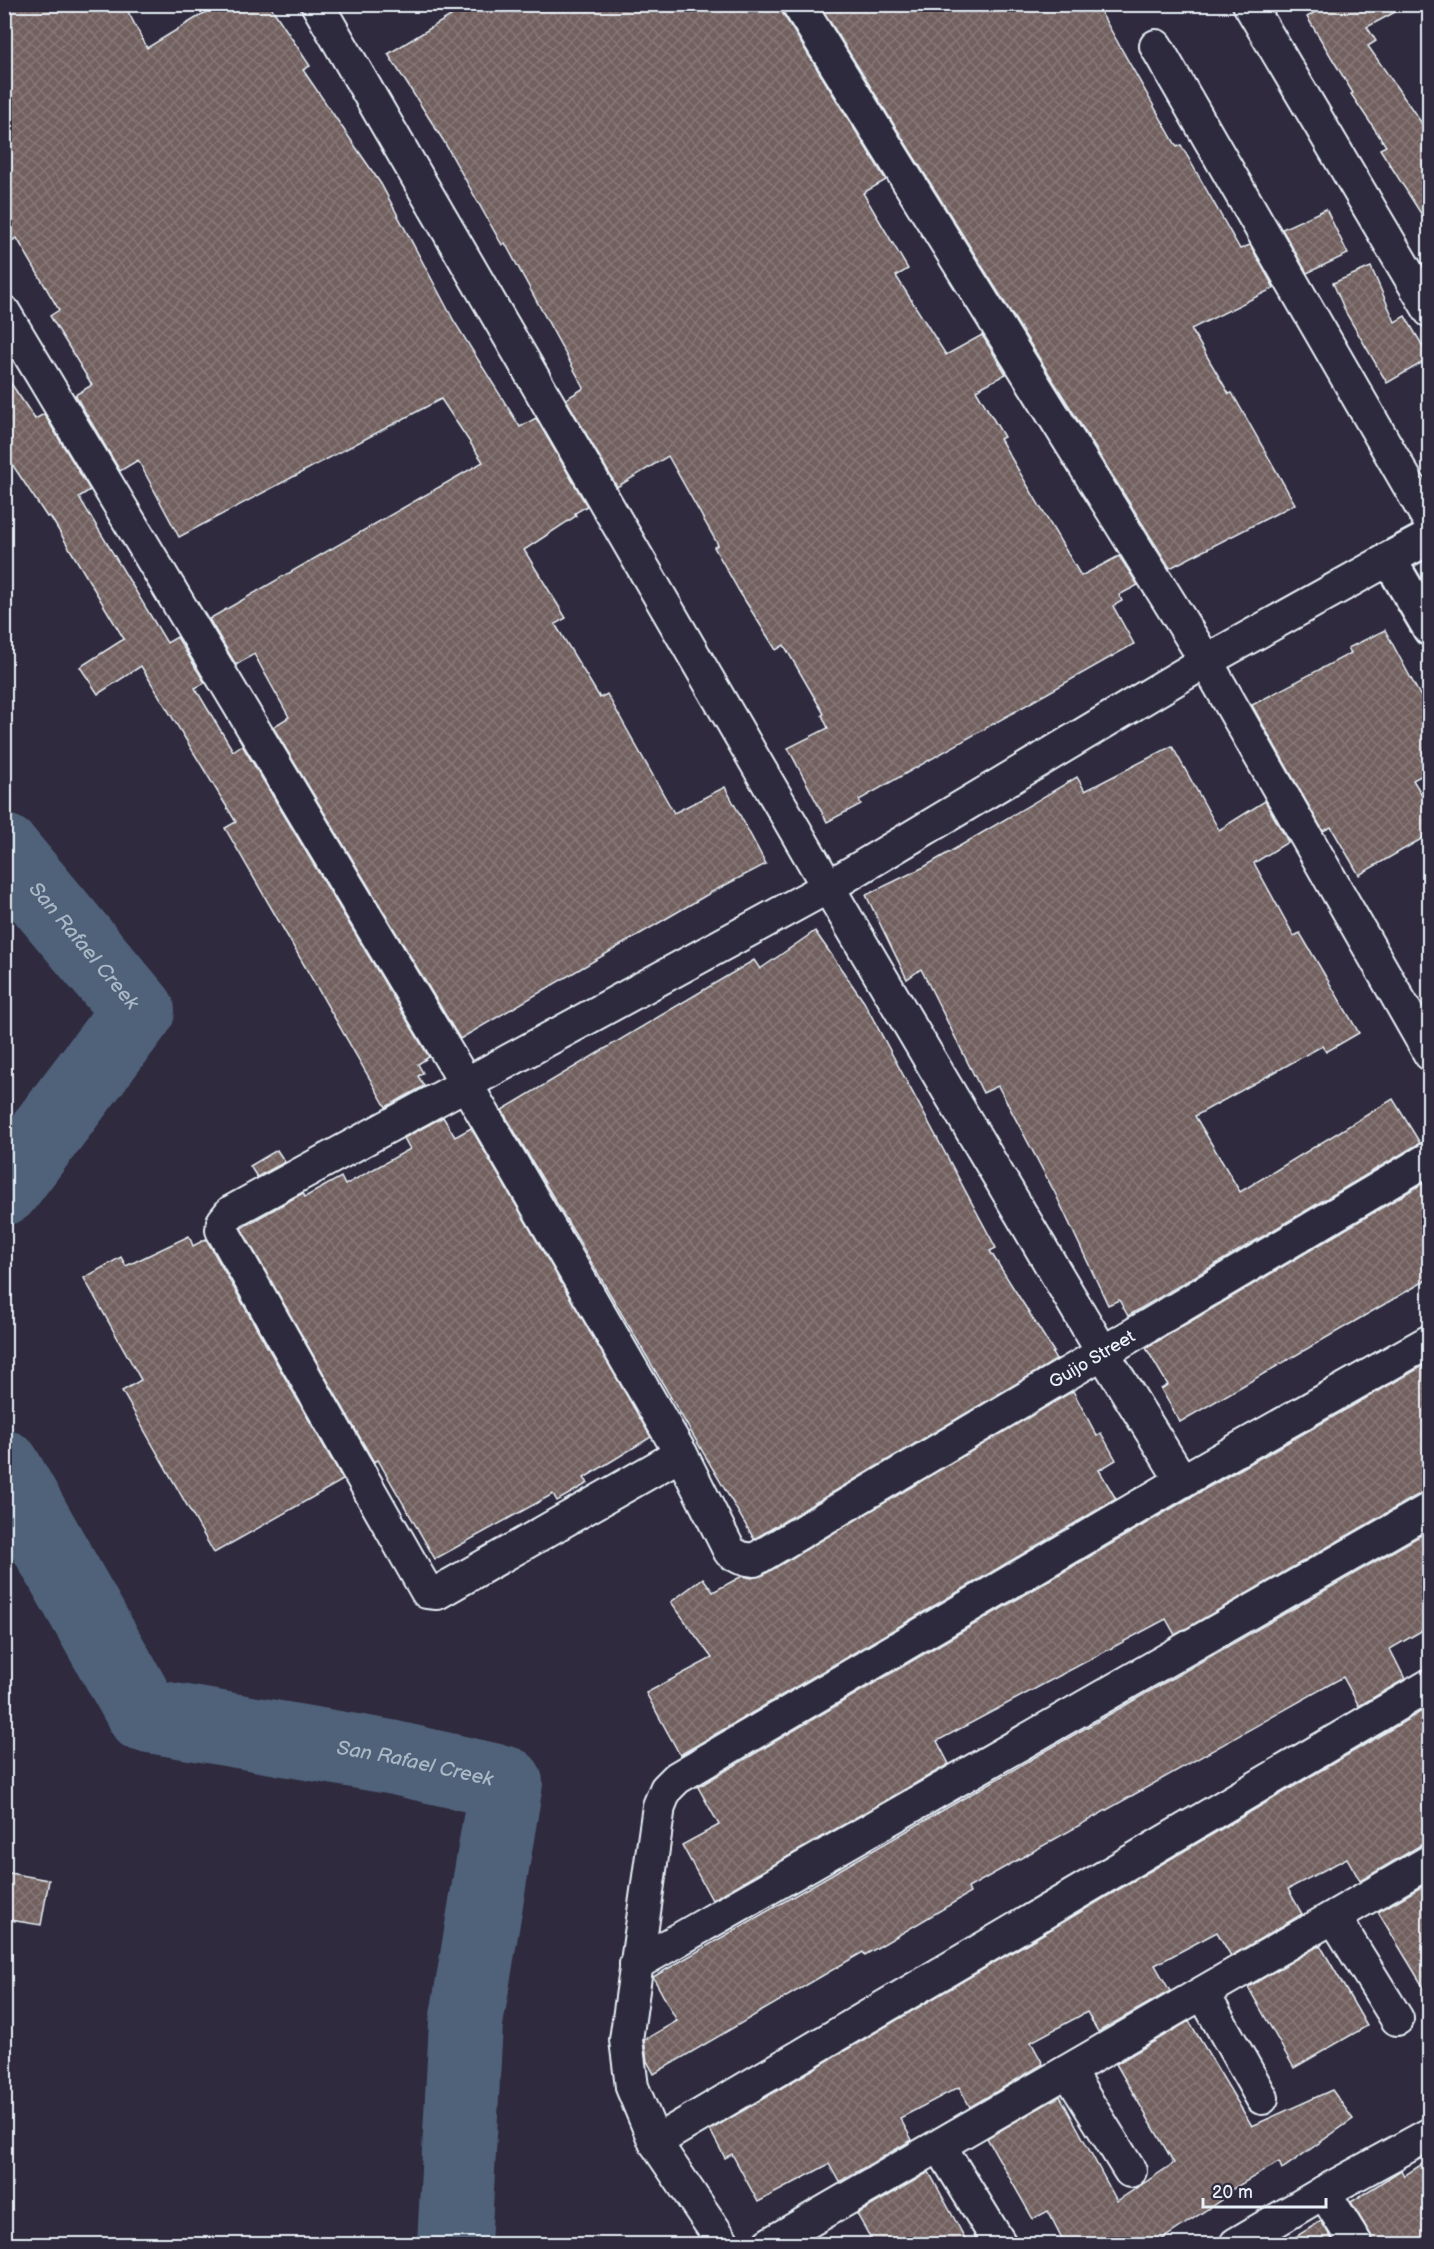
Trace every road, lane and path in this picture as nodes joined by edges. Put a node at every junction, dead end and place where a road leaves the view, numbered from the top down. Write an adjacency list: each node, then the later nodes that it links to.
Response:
1 (317, 4): 12 (street)
2 (798, 4): 11 (street)
3 (1249, 4): 5 (street)
4 (1156, 46): 7 (street)
5 (1430, 310)
6 (4, 312): 14 (street)
7 (1430, 522)
8 (1430, 537): 9 (street)
9 (1389, 559): 10 (street); 11 (street)
10 (1430, 629)
11 (1206, 661): 12 (street); 13 (street)
12 (828, 887): 14 (street); 17 (street)
13 (1430, 1054)
14 (466, 1084): 18 (street); 18 (street)
15 (1430, 1158): 17 (street, Guijo Street)
16 (1430, 1341): 19 (street)
17 (1103, 1353): 18 (street, Guijo Street); 19 (street)
18 (681, 1454)
19 (1182, 1481): 24 (street)
20 (1430, 1509): 24 (street)
21 (1430, 1685): 30 (street)
22 (1430, 1861): 23 (street)
23 (1334, 1917): 25 (street); 26 (street)
24 (636, 1964): 30 (street)
25 (1203, 1993): 27 (street); 28 (street)
26 (1397, 2019)
27 (1068, 2071): 31 (street); 32 (street)
28 (1262, 2098)
29 (1430, 2134): 33 (street)
30 (655, 2142): 35 (street)
31 (939, 2146): 34 (street); 37 (street)
32 (1130, 2171)
33 (1324, 2192): 38 (street); 39 (street)
34 (818, 2232): 36 (street)
35 (724, 2244)
36 (769, 2244)
37 (1000, 2244)
38 (1236, 2244)
39 (1356, 2244)

